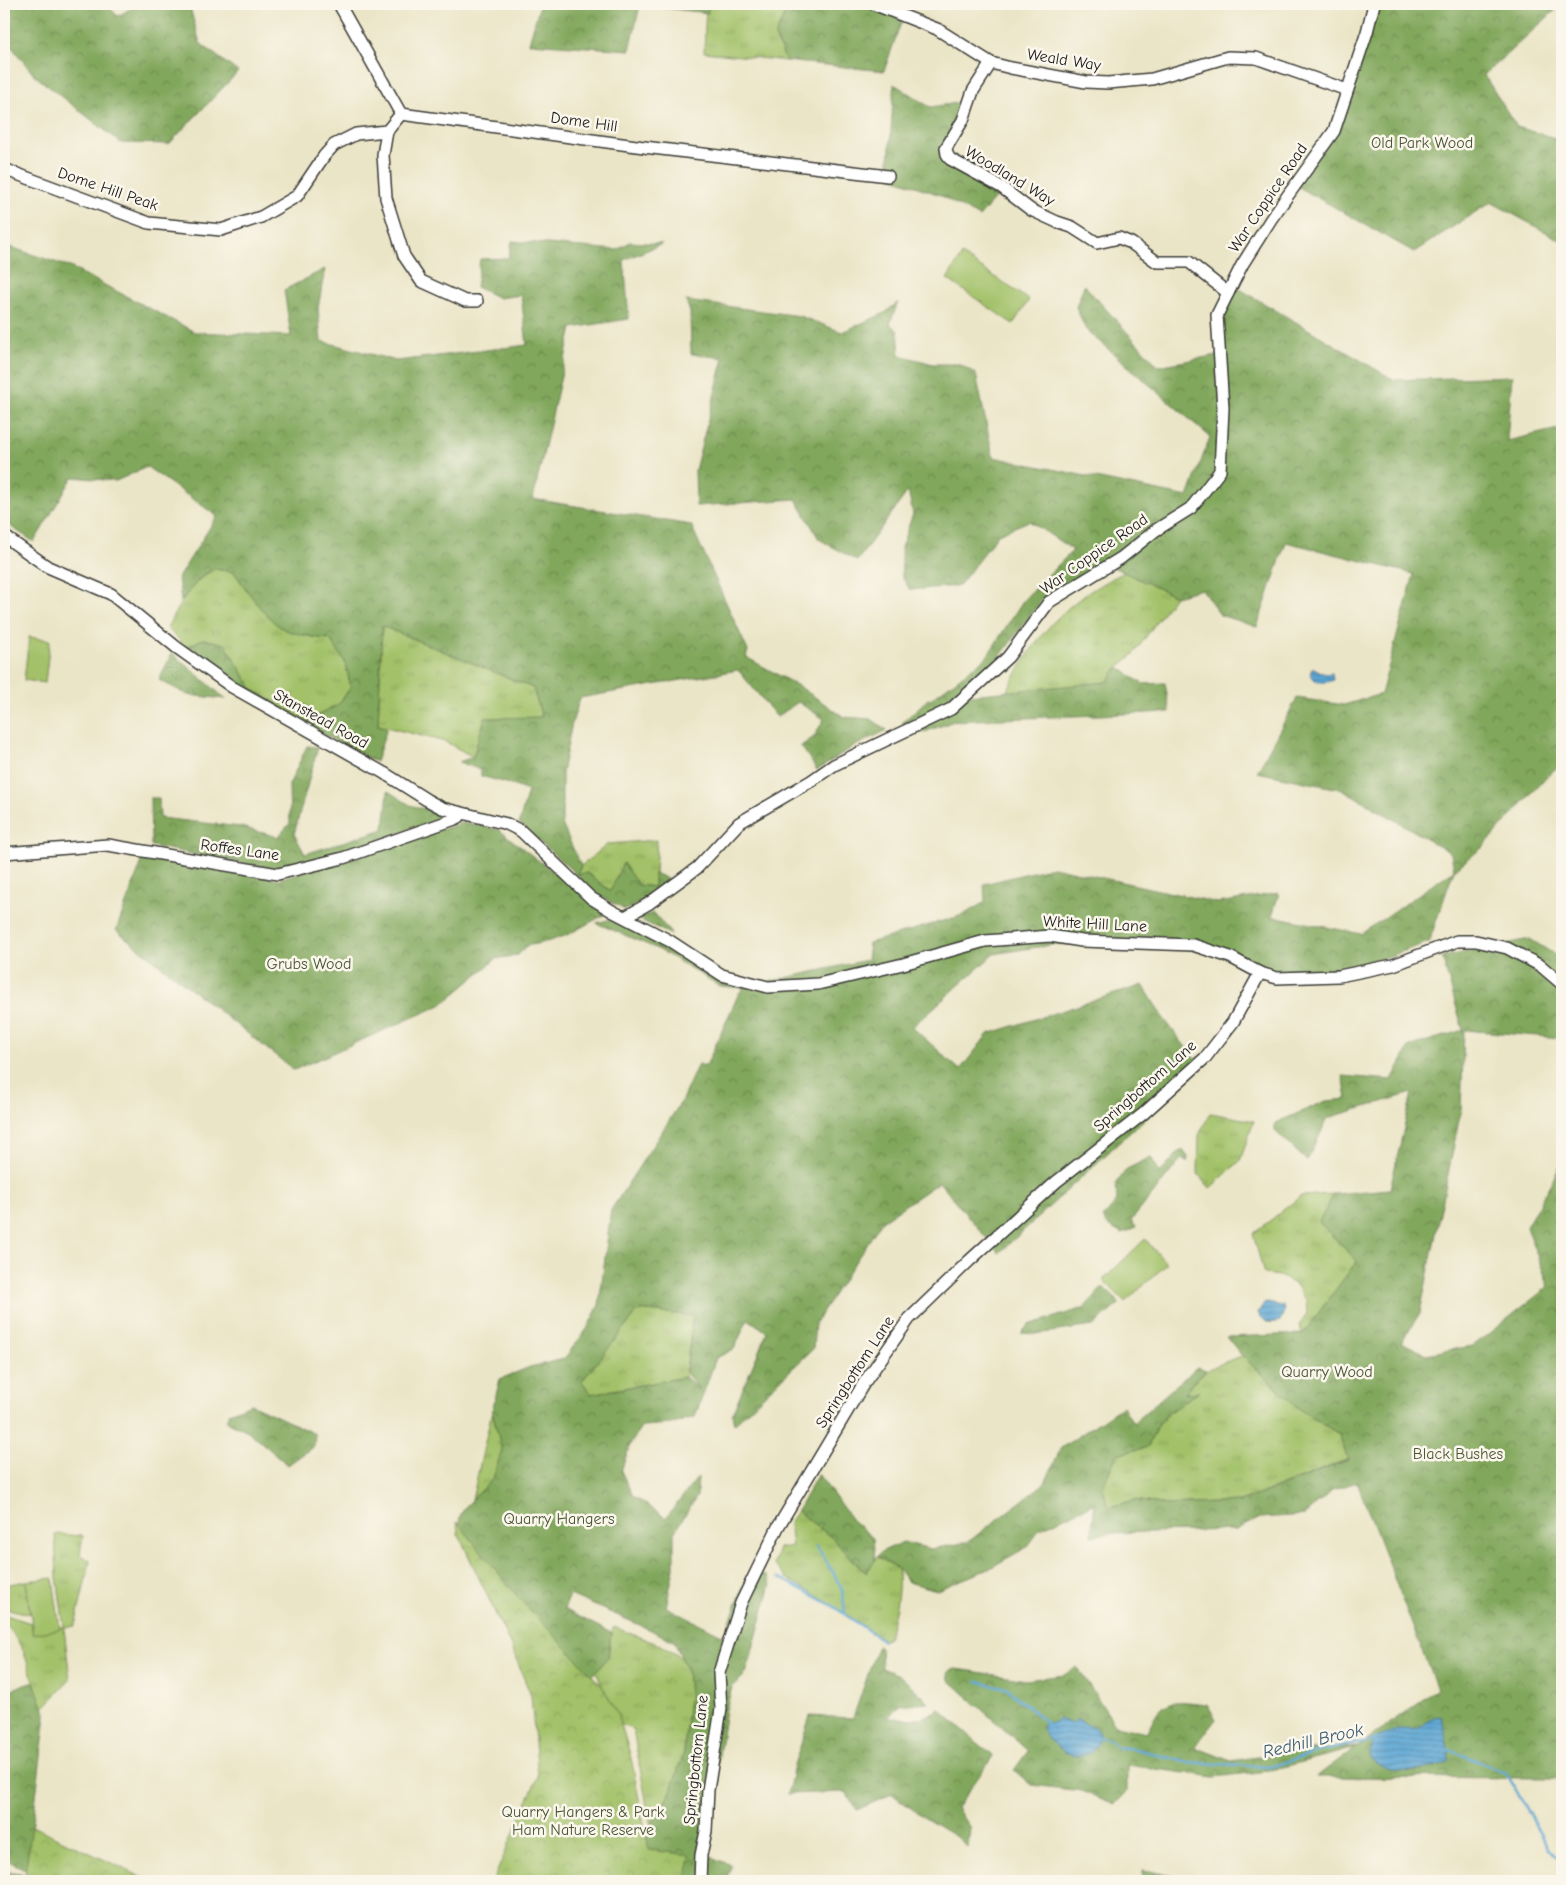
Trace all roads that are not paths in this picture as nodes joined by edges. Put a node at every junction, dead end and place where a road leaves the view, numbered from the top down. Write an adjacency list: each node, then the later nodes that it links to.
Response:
1 (339, 4): 6 (street)
2 (873, 4): 4 (street, Weald Way)
3 (1374, 4): 5 (street, War Coppice Road)
4 (991, 63): 5 (street, Weald Way); 10 (street, Woodland Way)
5 (1347, 90): 10 (street, War Coppice Road)
6 (401, 114): 7 (street); 9 (street, Dome Hill)
7 (387, 131): 8 (street, Dome Hill Peak); 11 (street)
8 (4, 168)
9 (888, 176)
10 (1228, 293): 15 (street, War Coppice Road)
11 (477, 301)
12 (4, 536): 13 (street, Stanstead Road)
13 (461, 813): 14 (street, Roffes Lane); 15 (street, Stanstead Road)
14 (4, 853)
15 (625, 917): 16 (street, White Hill Lane)
16 (1260, 973): 17 (street, White Hill Lane); 18 (street, Springbottom Lane)
17 (1562, 984)
18 (700, 1881)

